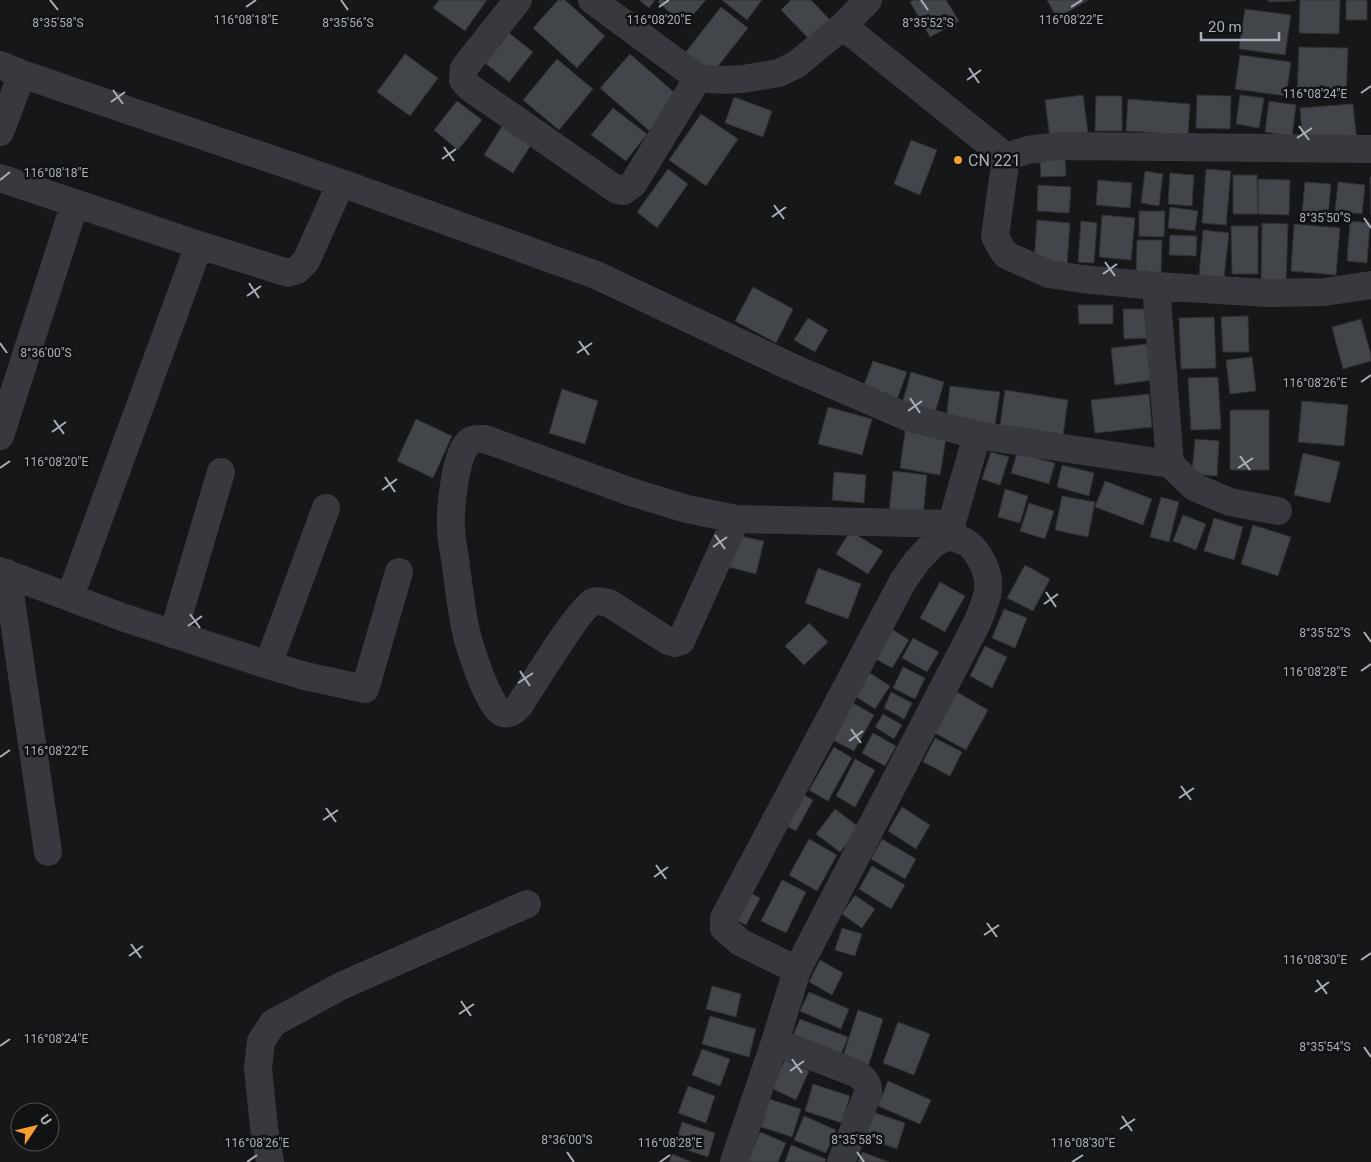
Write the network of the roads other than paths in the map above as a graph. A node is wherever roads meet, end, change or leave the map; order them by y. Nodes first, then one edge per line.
1 (518, 0) edge
2 (592, 0) edge
3 (868, 0) edge
4 (843, 26) junction
5 (11, 70) edge
6 (698, 78) junction
7 (0, 132) edge
8 (1371, 149) edge
9 (1006, 157) junction
10 (0, 178) edge
11 (342, 183) junction
12 (75, 203) junction
13 (198, 245) junction
14 (1371, 285) edge
15 (1156, 286) junction
16 (977, 435) junction
17 (0, 436) edge
18 (1170, 464) junction
19 (221, 472) dead end
20 (326, 508) dead end
21 (1278, 510) dead end
22 (736, 519) junction
23 (950, 530) junction
24 (4, 572) edge
25 (399, 572) dead end
26 (70, 598) junction
27 (173, 634) junction
28 (268, 665) junction
29 (48, 852) dead end
30 (527, 904) dead end
31 (797, 970) junction
32 (775, 1042) junction
33 (270, 1162) edge
34 (734, 1162) edge
35 (841, 1162) edge

1 - 6 street
2 - 6 street
3 - 4 street
4 - 6 street
4 - 9 street
5 - 7 street
5 - 11 street
8 - 9 street
9 - 15 street
10 - 12 street
11 - 13 street
11 - 16 street
12 - 13 street
12 - 17 street
13 - 26 street
14 - 15 street
15 - 18 street
16 - 18 street
16 - 23 street
18 - 21 street
19 - 27 street
20 - 28 street
22 - 22 street
22 - 23 street
23 - 31 street
23 - 31 street
24 - 26 street
24 - 29 street
25 - 28 street
26 - 27 street
27 - 28 street
30 - 33 street
31 - 32 street
32 - 34 street
32 - 35 street

